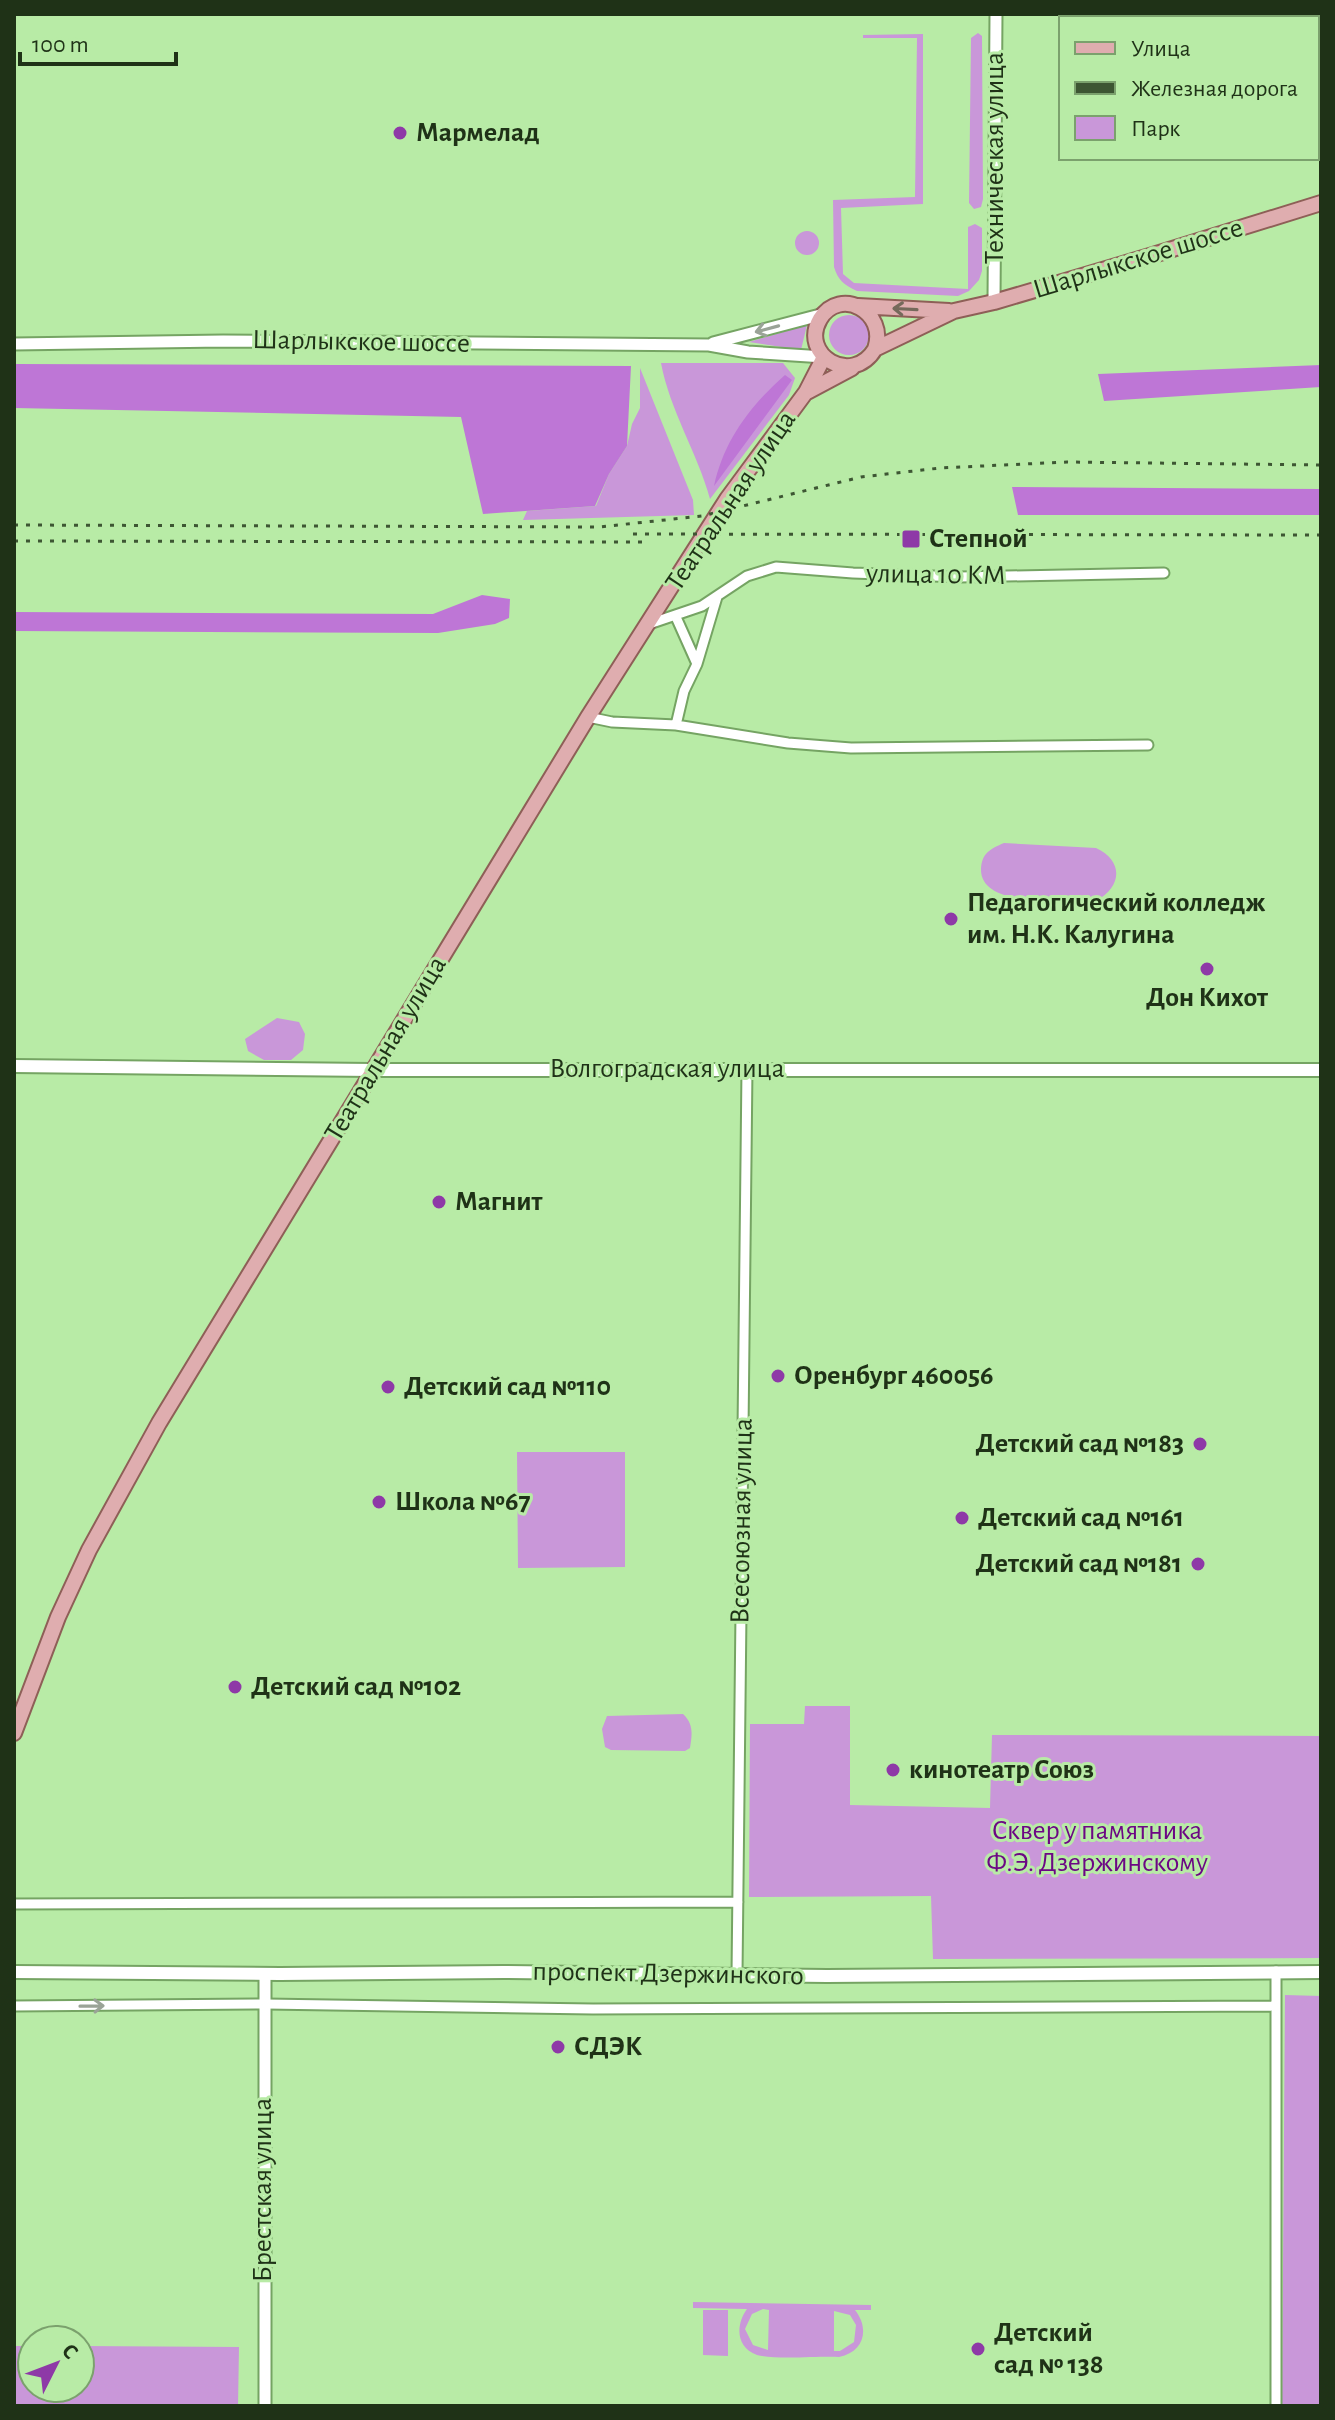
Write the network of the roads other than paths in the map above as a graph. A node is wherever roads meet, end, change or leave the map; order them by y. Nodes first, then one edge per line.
1 (996, 14) edge
2 (1321, 203) edge
3 (994, 302) junction
4 (857, 306) junction
5 (954, 311) junction
6 (824, 314) junction
7 (14, 344) edge
8 (709, 345) junction
9 (875, 349) junction
10 (824, 357) junction
11 (855, 366) junction
12 (806, 392) junction
13 (1164, 573) dead end
14 (717, 597) junction
15 (676, 617) junction
16 (649, 624) junction
17 (697, 664) junction
18 (588, 717) junction
19 (676, 725) junction
20 (1148, 745) dead end
21 (14, 1066) edge
22 (747, 1068) junction
23 (372, 1070) junction
24 (1321, 1070) edge
25 (14, 1733) edge
26 (738, 1902) junction
27 (14, 1904) edge
28 (1276, 1971) junction
29 (14, 1972) edge
30 (1321, 1972) edge
31 (265, 1974) junction
32 (737, 1975) junction
33 (266, 2004) junction
34 (14, 2006) edge
35 (1276, 2006) junction
36 (265, 2406) edge
37 (1276, 2406) edge

1 - 3 street, Техническая улица
2 - 3 main road, Шарлыкское шоссе
3 - 5 main road, Шарлыкское шоссе
5 -> 4 main road, Шарлыкское шоссе
4 - 6 main road
4 - 9 main road
5 - 9 main road, Шарлыкское шоссе
6 -> 8 street, Шарлыкское шоссе
6 - 10 main road
7 - 8 street, Шарлыкское шоссе
8 - 10 street, Шарлыкское шоссе
9 - 11 main road
10 - 11 main road
10 - 12 main road, Театральная улица
11 - 12 main road, Театральная улица
12 - 16 main road, Театральная улица
13 - 14 street, улица 10 КМ
14 - 15 street, улица 10 КМ
14 - 17 street
15 - 16 street, улица 10 КМ
15 - 17 street
16 - 18 main road, Театральная улица
17 - 19 street
18 - 19 street
18 - 23 main road, Театральная улица
19 - 20 street
21 - 23 main road, Волгоградская улица
22 - 23 main road, Волгоградская улица
22 - 24 main road, Волгоградская улица
22 - 26 street, Всесоюзная улица
23 - 25 main road, Театральная улица
26 - 27 street
26 - 32 street, Всесоюзная улица
28 - 30 main road, проспект Дзержинского
28 - 32 main road, проспект Дзержинского
28 - 35 street
29 - 31 main road, проспект Дзержинского
31 - 32 main road, проспект Дзержинского
31 - 33 street, Брестская улица
34 -> 33 street
33 - 35 street
33 - 36 street, Брестская улица
35 - 37 street

